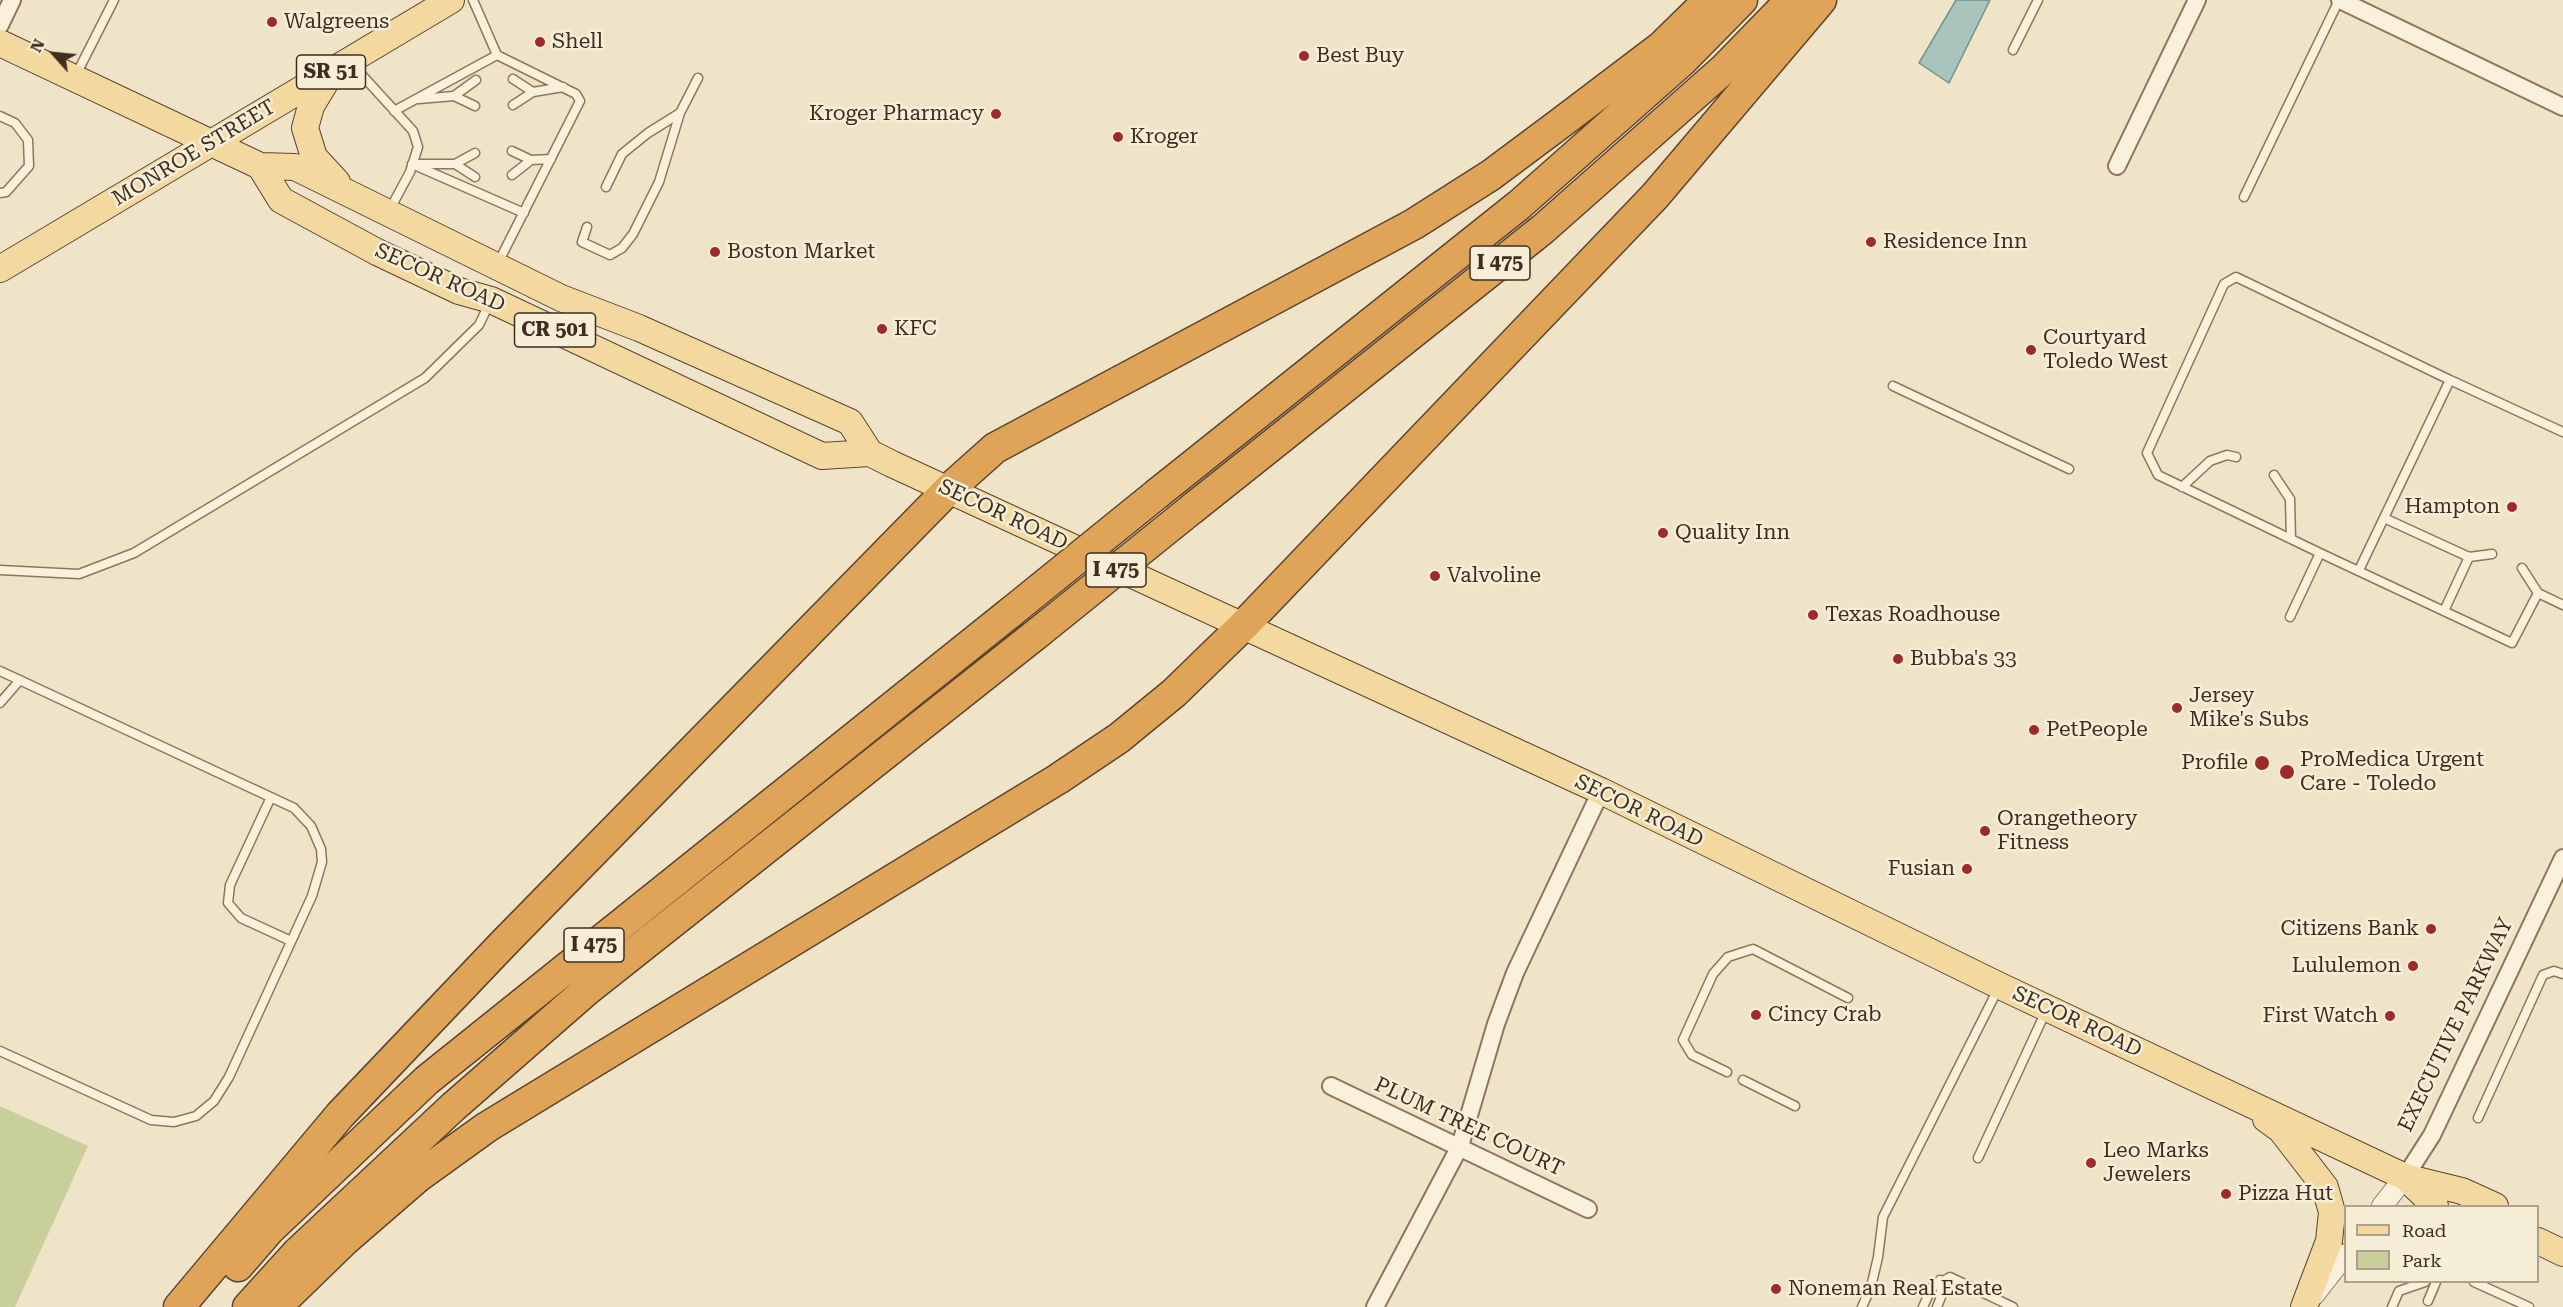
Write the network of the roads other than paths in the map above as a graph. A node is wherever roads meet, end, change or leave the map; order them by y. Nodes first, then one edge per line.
1 (12, 0) edge
2 (114, 0) edge
3 (451, 0) edge
4 (473, 0) edge
5 (1709, 0) edge
6 (1742, 0) edge
7 (1791, 0) edge
8 (1821, 0) edge
9 (2038, 0) edge
10 (2197, 0) edge
11 (2340, 0) edge
12 (0, 25) edge
13 (0, 43) edge
14 (2013, 50) dead end
15 (497, 55) junction
16 (340, 66) junction
17 (75, 78) junction
18 (698, 78) dead end
19 (513, 79) dead end
20 (476, 80) dead end
21 (563, 87) junction
22 (533, 92) junction
23 (454, 96) junction
24 (415, 100) junction
25 (513, 105) dead end
26 (475, 106) dead end
27 (2563, 107) edge
28 (394, 111) junction
29 (680, 113) junction
30 (0, 116) edge
31 (211, 143) junction
32 (512, 151) dead end
33 (475, 153) dead end
34 (551, 159) junction
35 (531, 160) junction
36 (412, 164) junction
37 (455, 164) junction
38 (260, 166) junction
39 (2117, 166) dead end
40 (512, 175) dead end
41 (475, 177) dead end
42 (606, 187) dead end
43 (0, 193) edge
44 (347, 194) junction
45 (2244, 197) dead end
46 (524, 213) junction
47 (388, 214) junction
48 (587, 227) dead end
49 (496, 267) junction
50 (0, 269) edge
51 (491, 300) junction
52 (2450, 380) junction
53 (1893, 386) dead end
54 (2563, 432) edge
55 (870, 453) junction
56 (2236, 457) dead end
57 (2068, 469) dead end
58 (2274, 475) dead end
59 (2182, 487) junction
60 (948, 490) junction
61 (2384, 518) junction
62 (2291, 539) junction
63 (2320, 553) junction
64 (2492, 554) dead end
65 (2469, 557) junction
66 (2523, 568) dead end
67 (0, 570) edge
68 (2359, 570) junction
69 (2538, 593) junction
70 (2563, 605) edge
71 (2444, 611) junction
72 (2290, 616) dead end
73 (1244, 625) junction
74 (0, 671) edge
75 (20, 680) junction
76 (0, 703) edge
77 (1601, 791) junction
78 (271, 797) junction
79 (2563, 858) edge
80 (291, 942) junction
81 (2563, 974) edge
82 (2000, 986) junction
83 (1848, 998) dead end
84 (2047, 1008) junction
85 (0, 1051) edge
86 (1727, 1072) dead end
87 (1743, 1080) dead end
88 (1331, 1086) dead end
89 (2245, 1102) junction
90 (1796, 1107) dead end
91 (2478, 1118) dead end
92 (1460, 1146) junction
93 (1978, 1158) dead end
94 (2404, 1177) junction
95 (2383, 1205) edge
96 (2433, 1205) edge
97 (2493, 1205) edge
98 (1587, 1209) dead end
99 (2539, 1241) edge
100 (2563, 1253) edge
101 (2344, 1257) edge
102 (1940, 1280) junction
103 (2420, 1283) edge
104 (2435, 1283) edge
105 (2478, 1283) edge
106 (2428, 1301) dead end
107 (178, 1307) edge
108 (201, 1307) edge
109 (248, 1307) edge
110 (276, 1307) edge
111 (1376, 1307) edge
112 (1862, 1307) edge
113 (1923, 1307) edge
114 (1936, 1307) edge
115 (2013, 1307) edge
116 (2305, 1307) edge
117 (2392, 1307) edge
118 (2529, 1307) edge

1 - 12 street
2 - 17 lane
3 - 16 main road, MONROE STREET / SR 51
4 - 15 lane
5 - 60 highway
6 - 108 highway, I 475, bridge
7 - 109 highway, I 475, bridge
8 - 73 highway
9 - 14 lane
10 - 39 street
11 - 27 street
11 - 45 lane
13 - 17 main road, SECOR ROAD
15 - 21 lane
15 - 24 lane
16 - 28 lane
16 - 31 main road, MONROE STREET / SR 51
16 - 44 main road
17 - 31 main road, SECOR ROAD
18 - 29 lane
19 - 22 lane
20 - 23 lane
21 - 22 lane
21 - 34 lane
22 - 25 lane
23 - 24 lane
23 - 26 lane
24 - 28 lane
28 - 36 lane
29 - 42 lane
29 - 48 lane
30 - 43 lane
31 - 38 main road, SECOR ROAD
31 - 50 main road, MONROE STREET / SR 51
32 - 35 lane
33 - 37 lane
34 - 35 lane
34 - 46 lane
35 - 40 lane
36 - 37 lane
36 - 46 lane
36 - 47 lane
37 - 41 lane
38 - 44 main road, SECOR ROAD
38 - 51 main road, SECOR ROAD / CR 501
44 - 47 main road, SECOR ROAD
46 - 49 lane
47 - 49 main road, SECOR ROAD
49 - 55 main road, SECOR ROAD
51 - 55 main road, SECOR ROAD / CR 501
51 - 67 lane
52 - 54 lane
52 - 59 lane
52 - 61 lane
53 - 57 lane
55 - 60 main road, SECOR ROAD
56 - 59 lane
58 - 62 lane
59 - 62 lane
60 - 73 main road, SECOR ROAD
60 - 107 highway
61 - 65 lane
61 - 68 lane
62 - 63 lane
63 - 68 lane
63 - 72 lane
64 - 65 lane
65 - 71 lane
66 - 69 lane
68 - 71 lane
69 - 70 lane
69 - 71 lane
73 - 77 main road, SECOR ROAD
73 - 110 highway
74 - 75 lane
75 - 76 lane
75 - 78 lane
77 - 82 main road, SECOR ROAD
77 - 92 street
78 - 80 lane
78 - 80 lane
79 - 94 street, EXECUTIVE PARKWAY
80 - 85 lane
81 - 91 lane
82 - 84 main road, SECOR ROAD
82 - 112 lane
83 - 86 lane
84 - 89 main road, SECOR ROAD
84 - 93 lane
87 - 90 lane
88 - 92 street, PLUM TREE COURT
89 - 94 main road, SECOR ROAD
89 - 116 main road
92 - 98 street, PLUM TREE COURT
92 - 111 street
94 - 95 street, EXECUTIVE PARKWAY
94 - 96 main road, SECOR ROAD
94 - 97 main road, SECOR ROAD
99 - 100 main road
101 - 116 street
102 - 113 lane
102 - 114 lane
102 - 115 lane
103 - 117 lane
104 - 106 lane
105 - 118 lane

